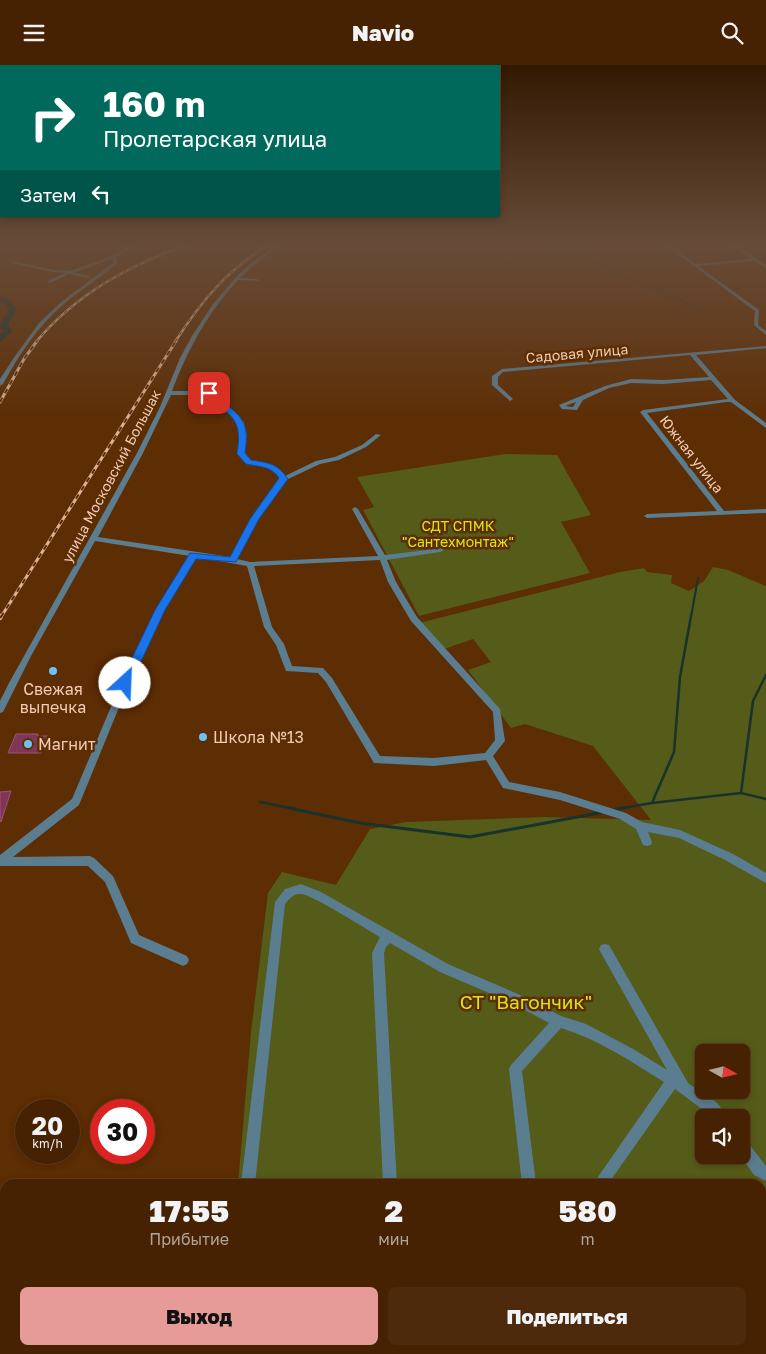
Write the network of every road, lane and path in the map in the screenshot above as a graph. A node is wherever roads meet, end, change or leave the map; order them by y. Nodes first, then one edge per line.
1 (62, 304) edge
2 (217, 304) edge
3 (747, 304) edge
4 (766, 334) edge
5 (766, 347) edge
6 (692, 354) junction
7 (712, 378) junction
8 (0, 384) edge
9 (169, 393) junction
10 (510, 399) dead end
11 (581, 399) dead end
12 (729, 399) junction
13 (766, 417) edge
14 (757, 418) junction
15 (766, 426) edge
16 (378, 435) dead end
17 (284, 479) junction
18 (355, 509) dead end
19 (766, 511) edge
20 (721, 512) junction
21 (647, 516) dead end
22 (94, 539) junction
23 (440, 550) dead end
24 (193, 555) junction
25 (383, 558) junction
26 (233, 560) junction
27 (250, 564) junction
28 (0, 710) edge
29 (488, 755) junction
30 (640, 826) junction
31 (647, 842) dead end
32 (1, 862) edge
33 (766, 878) edge
34 (388, 937) junction
35 (605, 949) dead end
36 (183, 960) dead end
37 (559, 1021) junction
38 (678, 1084) junction
39 (713, 1109) edge
40 (750, 1158) edge
41 (766, 1174) edge
42 (249, 1179) edge
43 (390, 1179) edge
44 (528, 1179) edge
45 (604, 1179) edge

1 - 8 street
2 - 9 street, улица Московский Большак
3 - 4 street
5 - 6 street, Садовая улица
6 - 7 street
6 - 10 street, Садовая улица
7 - 11 street, Садовая улица
7 - 12 street
9 - 17 street
9 - 22 street, улица Московский Большак
12 - 14 street
12 - 20 street, Южная улица
13 - 14 street
14 - 15 street
16 - 17 street
17 - 26 street
18 - 25 street
19 - 20 street
20 - 21 street
22 - 24 street
22 - 28 street, улица Московский Большак
23 - 25 street
24 - 26 street
24 - 32 street
25 - 27 street
25 - 29 street
26 - 27 street
27 - 29 street
29 - 30 street
30 - 31 street
30 - 33 street
32 - 36 street
34 - 37 street
34 - 42 street
34 - 43 street
35 - 38 street
37 - 38 street
37 - 44 street
38 - 39 street
38 - 45 street
40 - 41 street

